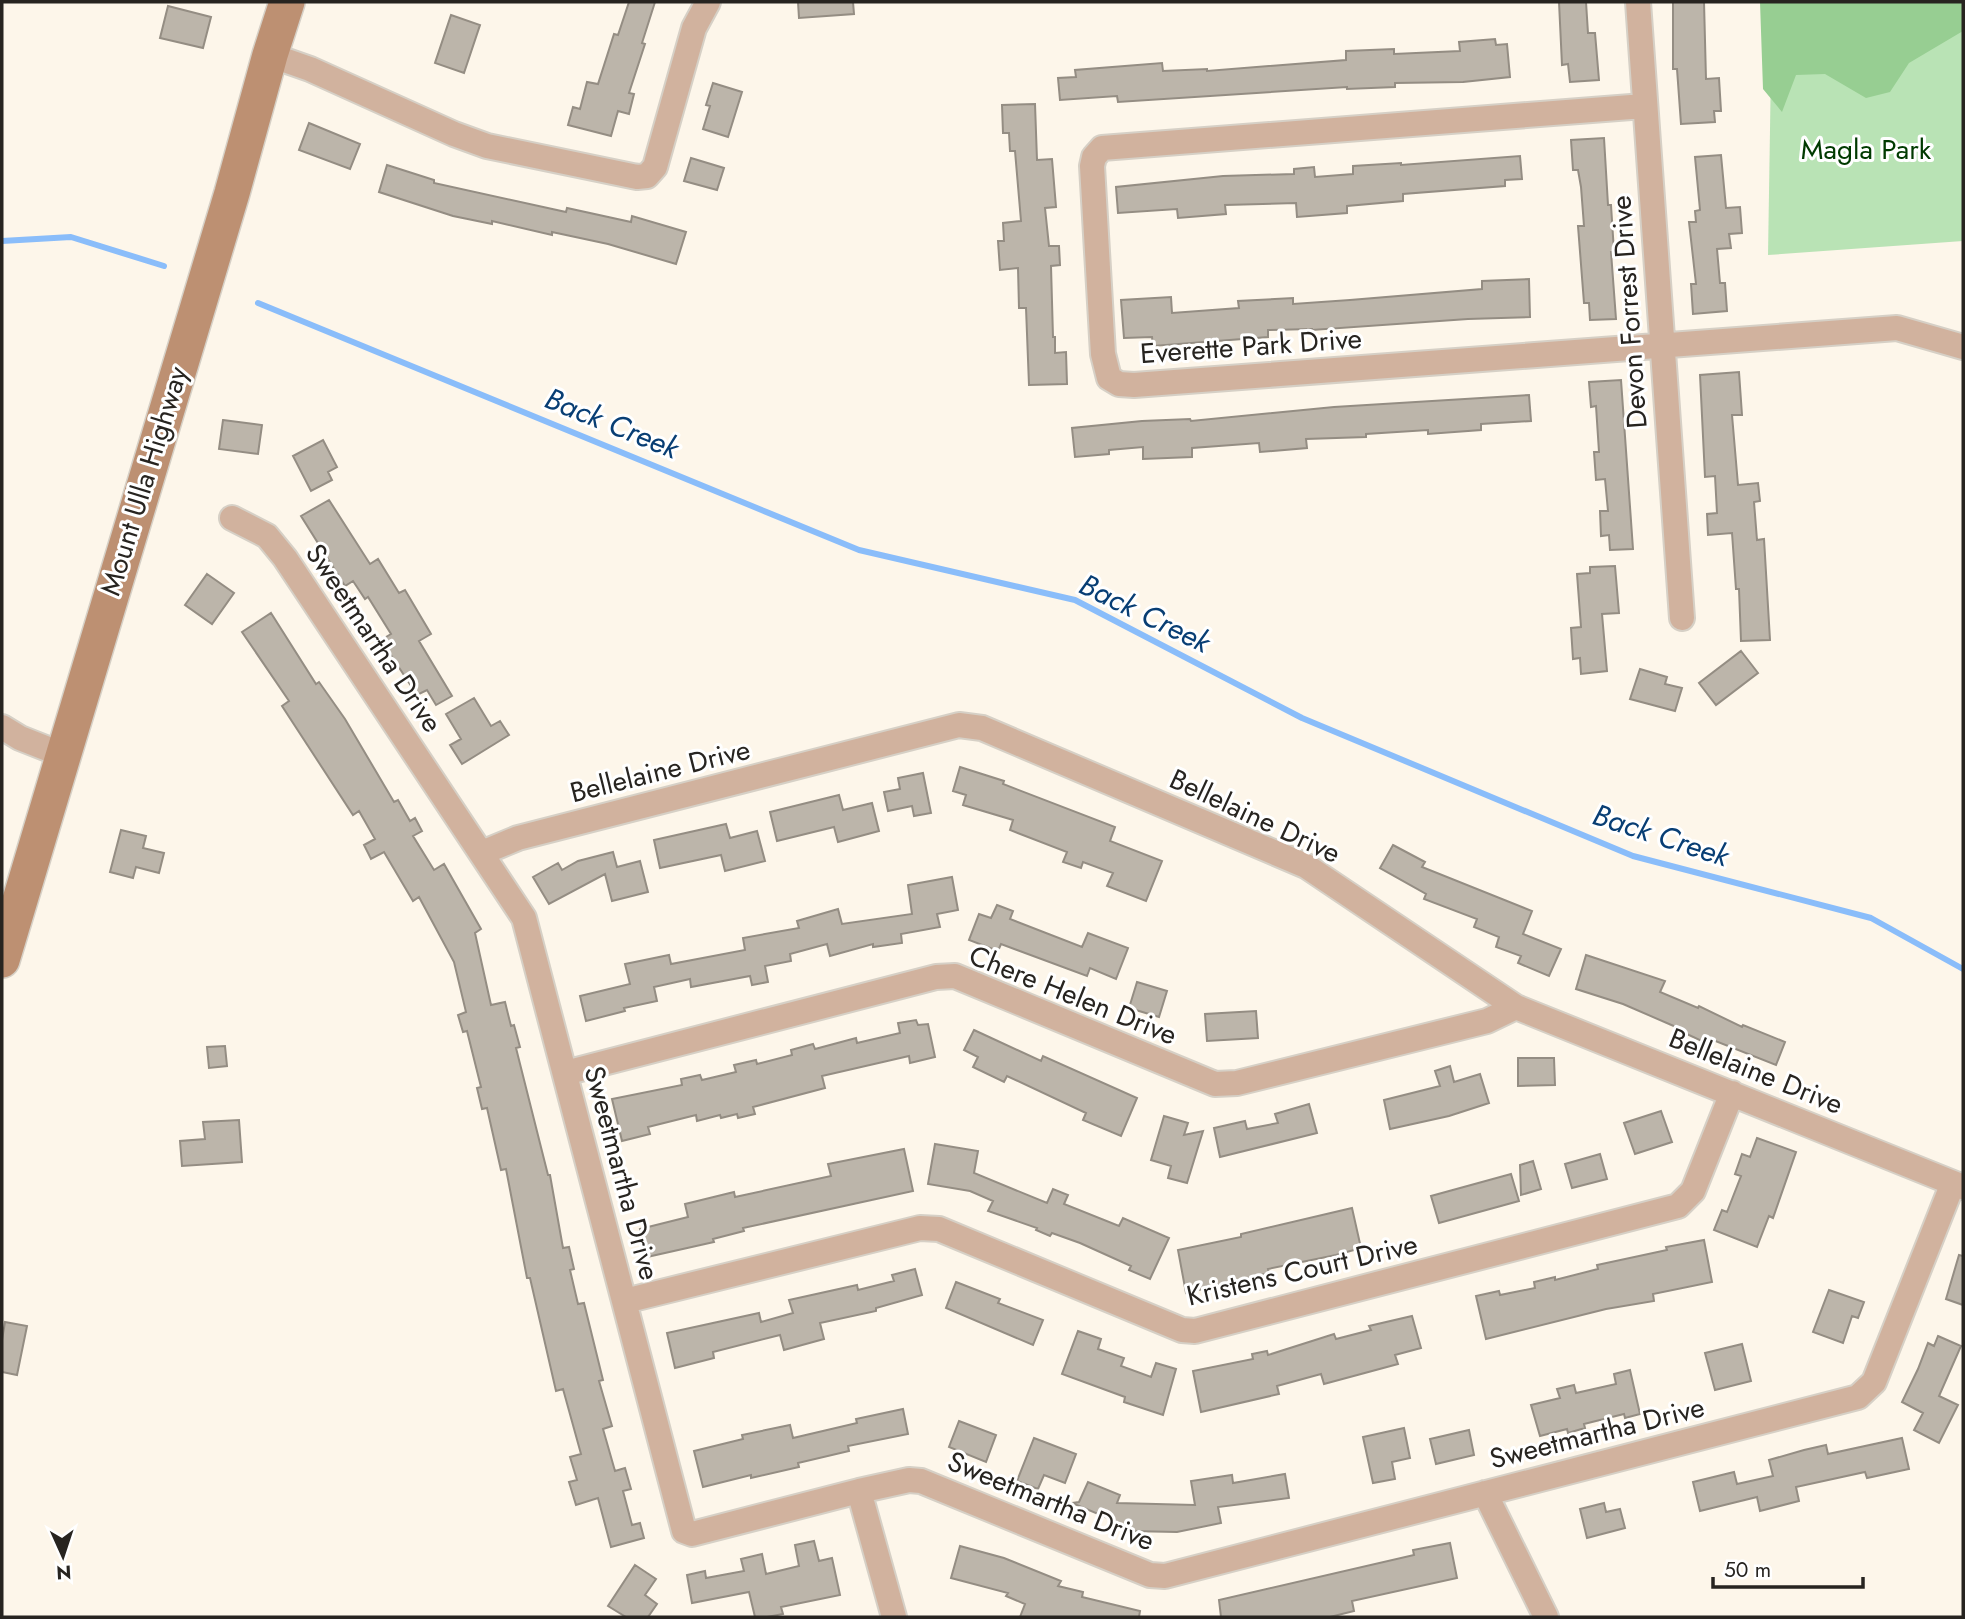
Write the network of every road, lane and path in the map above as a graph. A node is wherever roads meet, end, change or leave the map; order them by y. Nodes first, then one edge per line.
1 (287, 2) edge
2 (708, 2) edge
3 (1638, 2) edge
4 (270, 55) junction
5 (1644, 106) junction
6 (1661, 347) junction
7 (1963, 347) edge
8 (232, 518) dead end
9 (1682, 618) dead end
10 (2, 727) edge
11 (63, 755) junction
12 (482, 853) junction
13 (2, 960) edge
14 (1516, 1007) junction
15 (565, 1073) junction
16 (1732, 1093) junction
17 (1958, 1185) edge
18 (625, 1301) junction
19 (859, 1491) junction
20 (1485, 1493) junction
21 (894, 1617) edge
22 (1546, 1617) edge

1 - 4 main road, Mount Ulla Highway
2 - 4 street
3 - 5 street, Devon Forrest Drive
4 - 11 main road, Mount Ulla Highway
5 - 6 street, Devon Forrest Drive
5 - 6 street, Everette Park Drive
6 - 7 street, Everette Park Drive
6 - 9 street, Devon Forrest Drive
8 - 12 street, Sweetmartha Drive
10 - 11 street
11 - 13 main road, Mount Ulla Highway
12 - 14 street, Bellelaine Drive
12 - 15 street, Sweetmartha Drive
14 - 15 street, Chere Helen Drive
14 - 16 street, Bellelaine Drive
15 - 18 street, Sweetmartha Drive
16 - 17 street, Bellelaine Drive
16 - 18 street, Kristens Court Drive
17 - 20 street, Sweetmartha Drive
18 - 19 street, Sweetmartha Drive
19 - 20 street, Sweetmartha Drive
19 - 21 street
20 - 22 street

